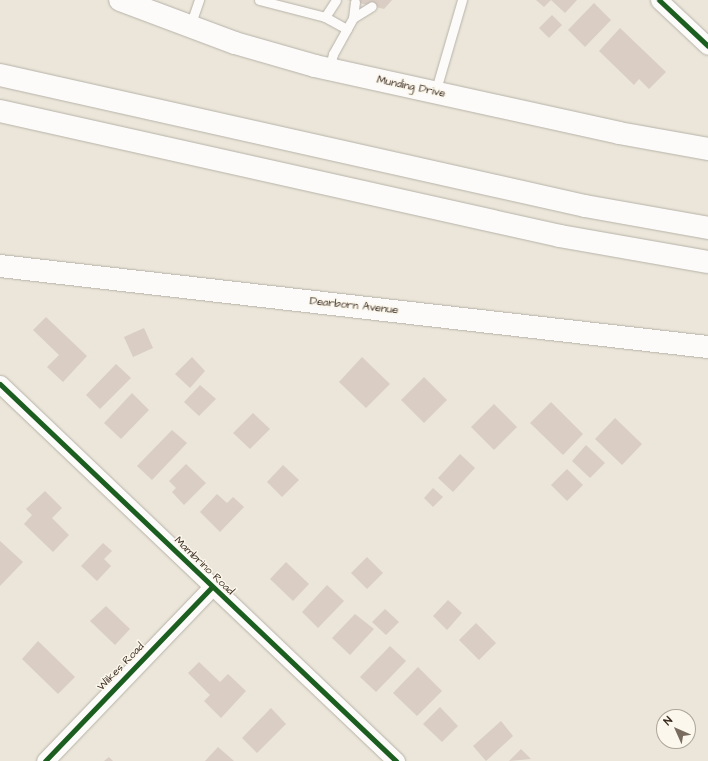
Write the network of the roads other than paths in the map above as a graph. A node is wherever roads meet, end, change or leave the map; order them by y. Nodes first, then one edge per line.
1 (120, 0) edge
2 (199, 0) edge
3 (260, 0) edge
4 (336, 0) edge
5 (462, 0) edge
6 (659, 0) edge
7 (355, 2) dead end
8 (372, 6) dead end
9 (325, 17) junction
10 (353, 18) junction
11 (190, 26) junction
12 (347, 29) junction
13 (708, 46) edge
14 (329, 69) junction
15 (0, 75) edge
16 (435, 92) junction
17 (0, 111) edge
18 (708, 149) edge
19 (708, 228) edge
20 (708, 262) edge
21 (0, 266) edge
22 (708, 347) edge
23 (0, 384) edge
24 (212, 587) junction
25 (45, 761) edge
26 (396, 761) edge

1 - 11 main road, Munding Drive
2 - 11 lane
3 - 9 lane
4 - 9 lane
5 - 16 lane
6 - 13 street
7 - 10 lane
8 - 10 lane
9 - 12 lane
10 - 12 lane
11 - 14 main road, Munding Drive
12 - 14 lane
14 - 16 main road, Munding Drive
15 - 19 main road
16 - 18 main road, Munding Drive
17 - 20 main road
21 - 22 main road, Dearborn Avenue
23 - 24 street, Mambrino Road
24 - 25 street, Wilkes Road
24 - 26 street, Mambrino Road

